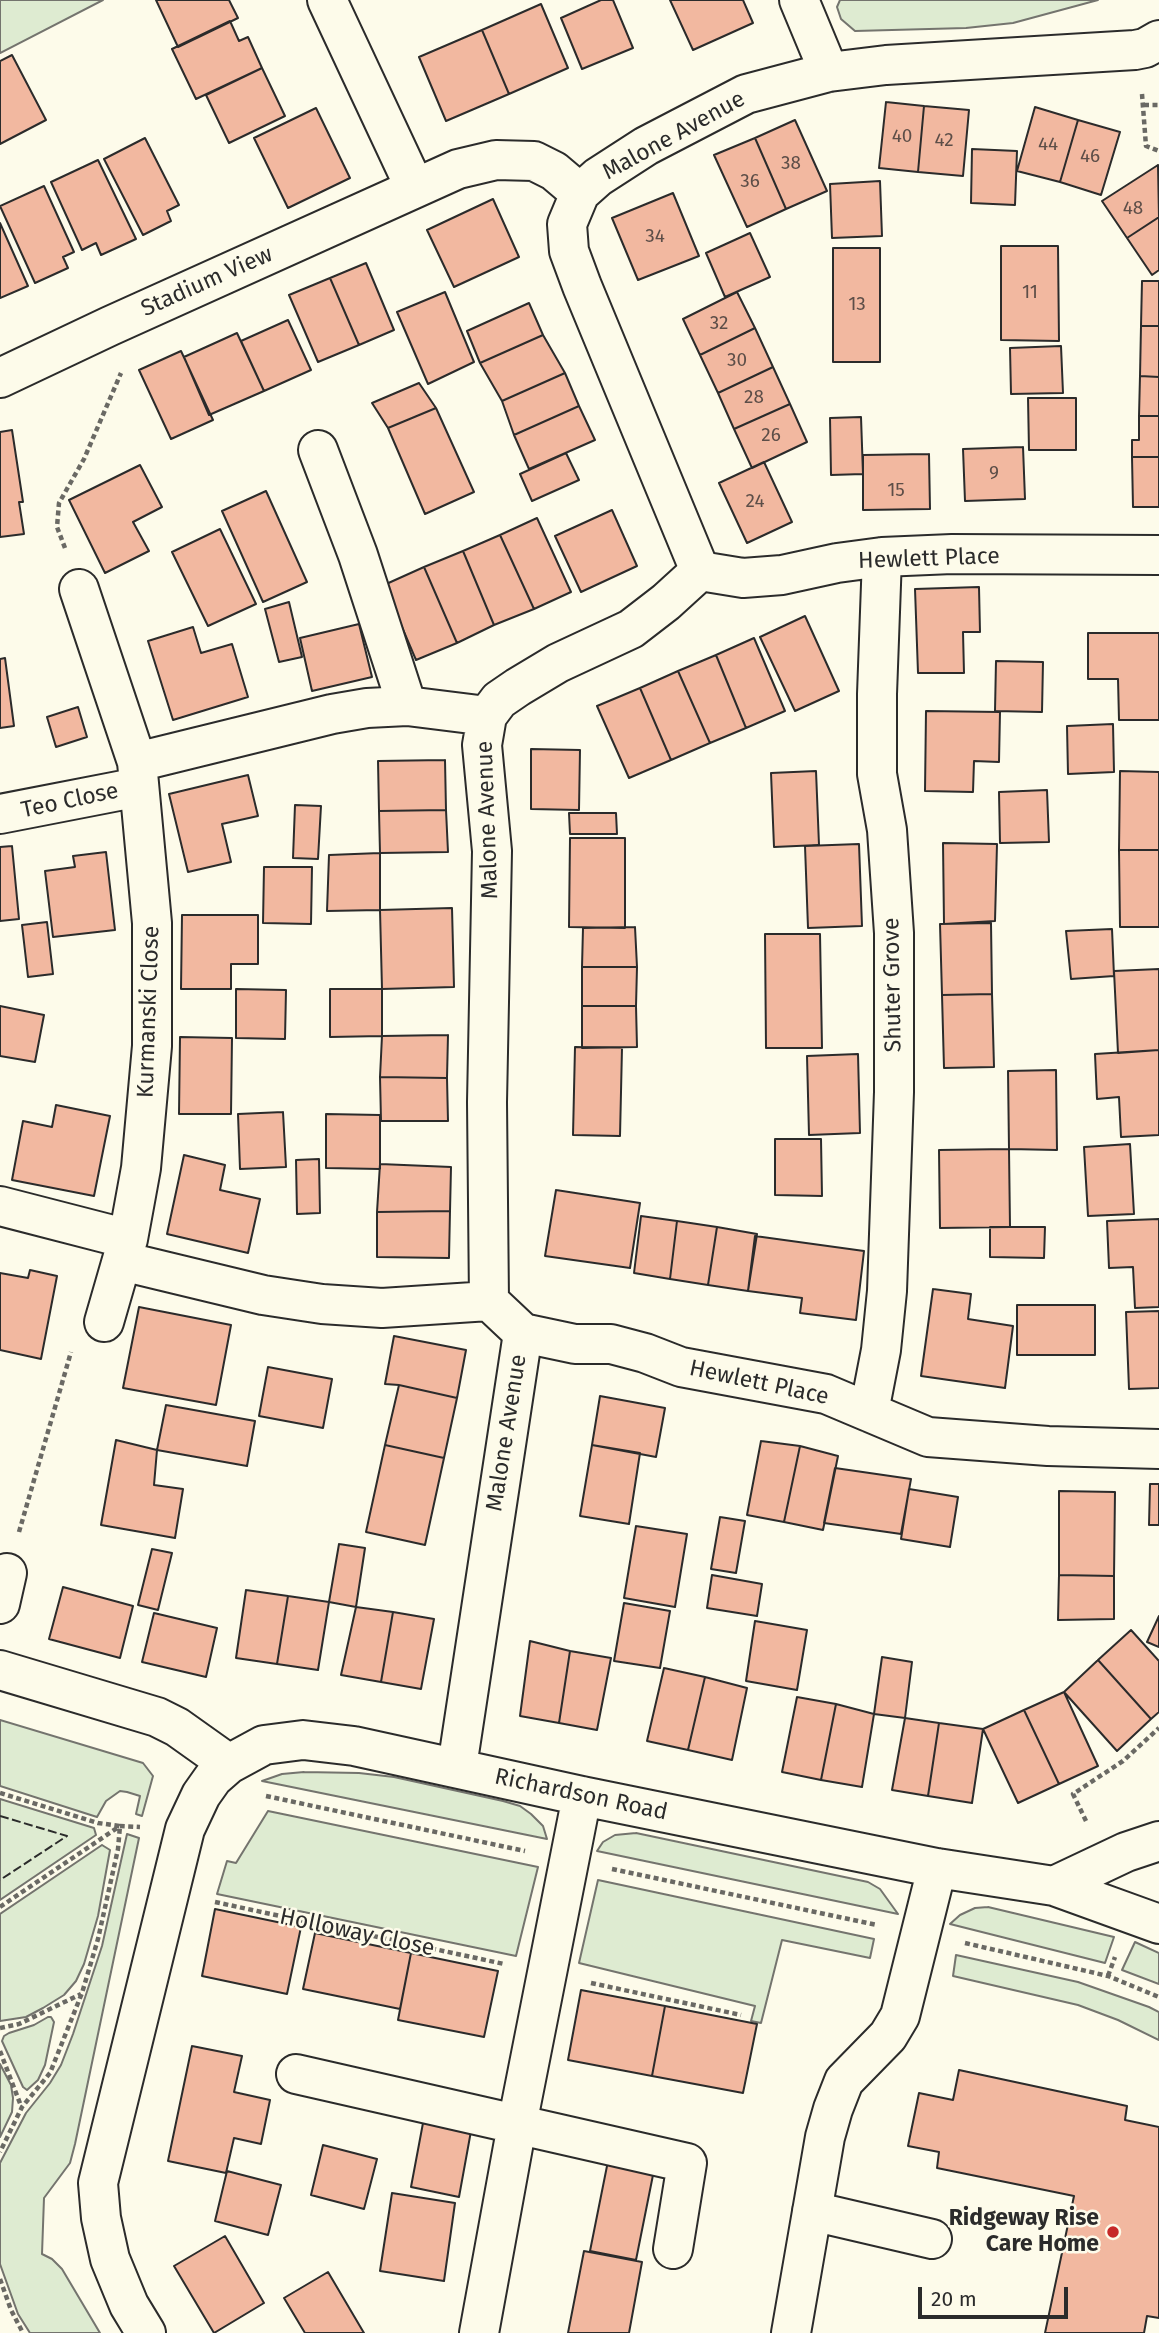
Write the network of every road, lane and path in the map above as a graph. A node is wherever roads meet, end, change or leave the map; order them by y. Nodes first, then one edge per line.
1 (327, 0) edge
2 (799, 0) edge
3 (1149, 48) edge
4 (829, 72) junction
5 (1144, 104) junction
6 (1159, 105) edge
7 (1159, 151) edge
8 (415, 188) junction
9 (580, 193) junction
10 (140, 312) junction
11 (0, 378) edge
12 (318, 450) dead end
13 (1159, 555) edge
14 (882, 557) junction
15 (700, 571) junction
16 (79, 589) joint
17 (407, 706) junction
18 (487, 716) junction
19 (138, 775) junction
20 (0, 814) edge
21 (0, 1206) edge
22 (125, 1250) junction
23 (488, 1301) junction
24 (104, 1322) joint
25 (523, 1334) junction
26 (869, 1412) junction
27 (1159, 1449) edge
28 (4, 1589) edge
29 (0, 1670) edge
30 (229, 1764) junction
31 (457, 1767) junction
32 (0, 1793) edge
33 (262, 1795) dead end
34 (582, 1796) junction
35 (120, 1826) junction
36 (185, 1829) junction
37 (1159, 1841) edge
38 (569, 1860) junction
39 (937, 1868) junction
40 (1054, 1886) junction
41 (168, 1892) junction
42 (0, 1907) edge
43 (1159, 1924) edge
44 (921, 1934) junction
45 (547, 1973) junction
46 (82, 1993) junction
47 (1159, 1997) edge
48 (741, 2015) dead end
49 (0, 2028) edge
50 (0, 2051) edge
51 (296, 2074) dead end
52 (22, 2107) junction
53 (517, 2125) junction
54 (0, 2152) edge
55 (812, 2211) junction
56 (932, 2239) dead end
57 (673, 2249) dead end
58 (0, 2279) edge
59 (23, 2333) edge
60 (146, 2333) edge
61 (479, 2333) edge
62 (791, 2333) edge

1 - 8 street
2 - 4 street
3 - 4 street, Malone Avenue
3 - 5 path
4 - 9 street, Malone Avenue
5 - 6 path
5 - 7 path
8 - 9 street, Stadium View
8 - 10 street, Stadium View
9 - 15 street, Malone Avenue
10 - 11 street, Stadium View
10 - 16 path
12 - 17 street
13 - 14 street, Hewlett Place
14 - 15 street, Hewlett Place
14 - 26 street, Shuter Grove
15 - 18 street, Malone Avenue
16 - 19 street, Kurmanski Close
17 - 18 street
17 - 19 street
18 - 23 street, Malone Avenue
19 - 20 street, Teo Close
19 - 22 street, Kurmanski Close
21 - 22 street
22 - 23 street
22 - 24 street, Kurmanski Close
23 - 25 street, Malone Avenue
24 - 28 path
25 - 26 street, Hewlett Place
25 - 31 street, Malone Avenue
26 - 27 street, Hewlett Place
29 - 30 street
30 - 31 street, Richardson Road
30 - 36 street, Richardson Road
31 - 34 street, Richardson Road
32 - 35 path
33 - 38 path
34 - 38 street
34 - 39 street, Richardson Road
35 - 36 path
35 - 42 path
35 - 46 path
36 - 41 street, Richardson Road
37 - 40 street
38 - 44 path
38 - 45 street
39 - 40 street, Richardson Road
39 - 44 street
40 - 43 street, Richardson Road
41 - 45 path, Holloway Close
41 - 60 street, Richardson Road
44 - 47 path
44 - 55 street
45 - 48 path, Holloway Close
45 - 53 street
46 - 49 path
46 - 52 path
50 - 52 path
51 - 53 street
52 - 54 path
53 - 57 street
53 - 61 street
55 - 56 street
55 - 62 street
58 - 59 path

